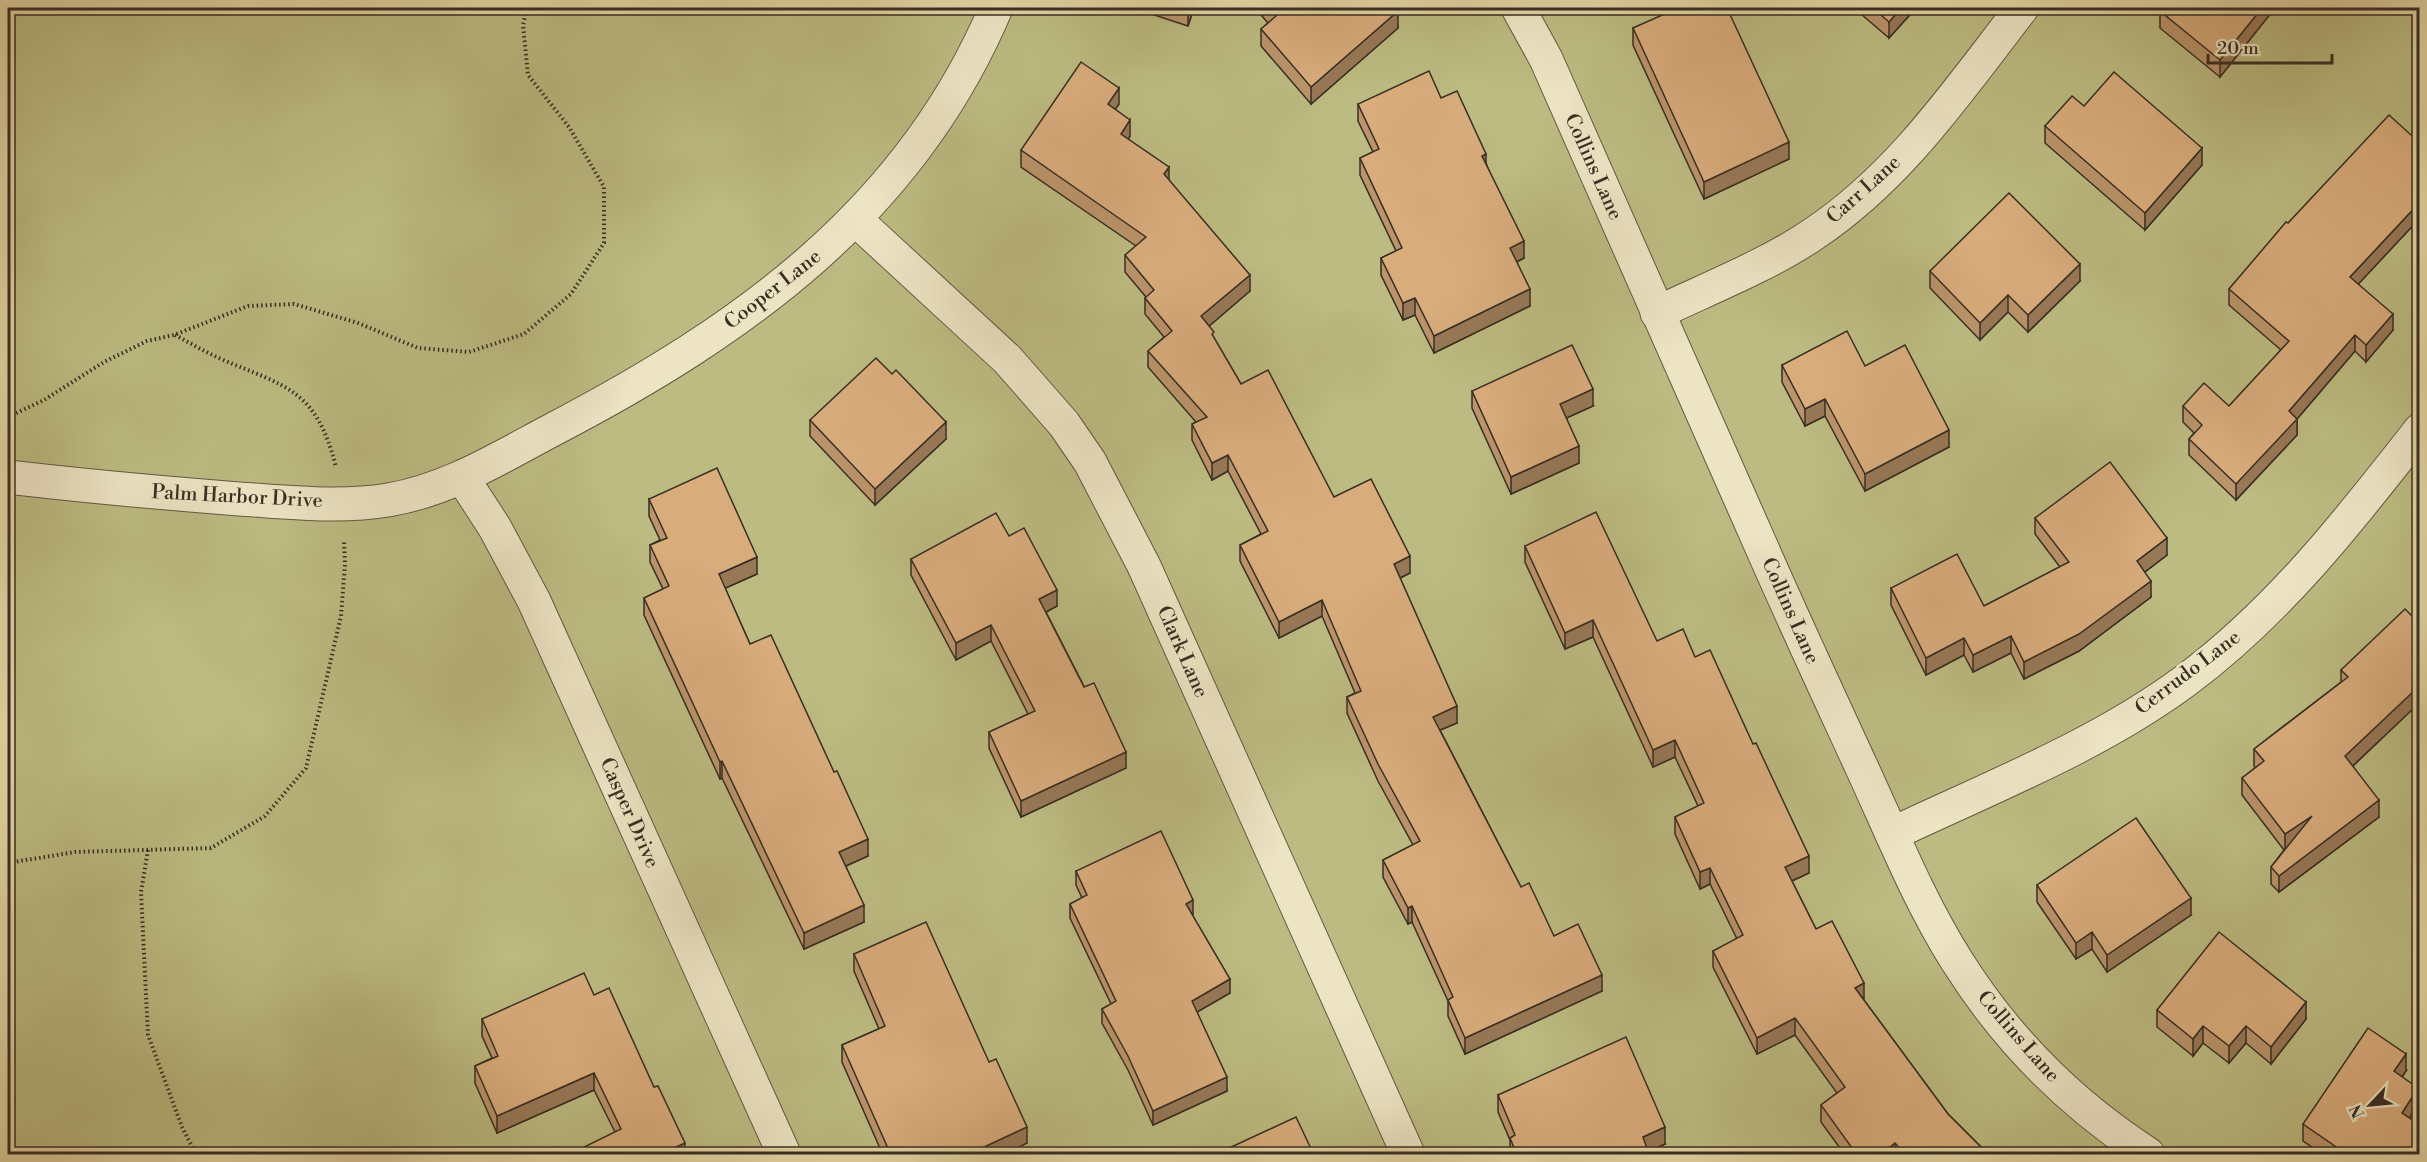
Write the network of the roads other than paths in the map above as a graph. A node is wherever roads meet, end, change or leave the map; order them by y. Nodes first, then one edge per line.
1 (996, 8) edge
2 (1518, 8) edge
3 (2022, 8) edge
4 (855, 219) junction
5 (1658, 313) junction
6 (2420, 430) edge
7 (8, 477) edge
8 (462, 477) junction
9 (1892, 834) junction
10 (784, 1155) edge
11 (1408, 1155) edge
12 (2148, 1155) edge

1 - 4 street, Cooper Lane
2 - 5 street, Collins Lane
3 - 5 street, Carr Lane
4 - 8 street, Cooper Lane
4 - 11 street, Clark Lane
5 - 9 street, Collins Lane
6 - 9 street, Cerrudo Lane
7 - 8 street, Palm Harbor Drive
8 - 10 street, Casper Drive
9 - 12 street, Collins Lane

